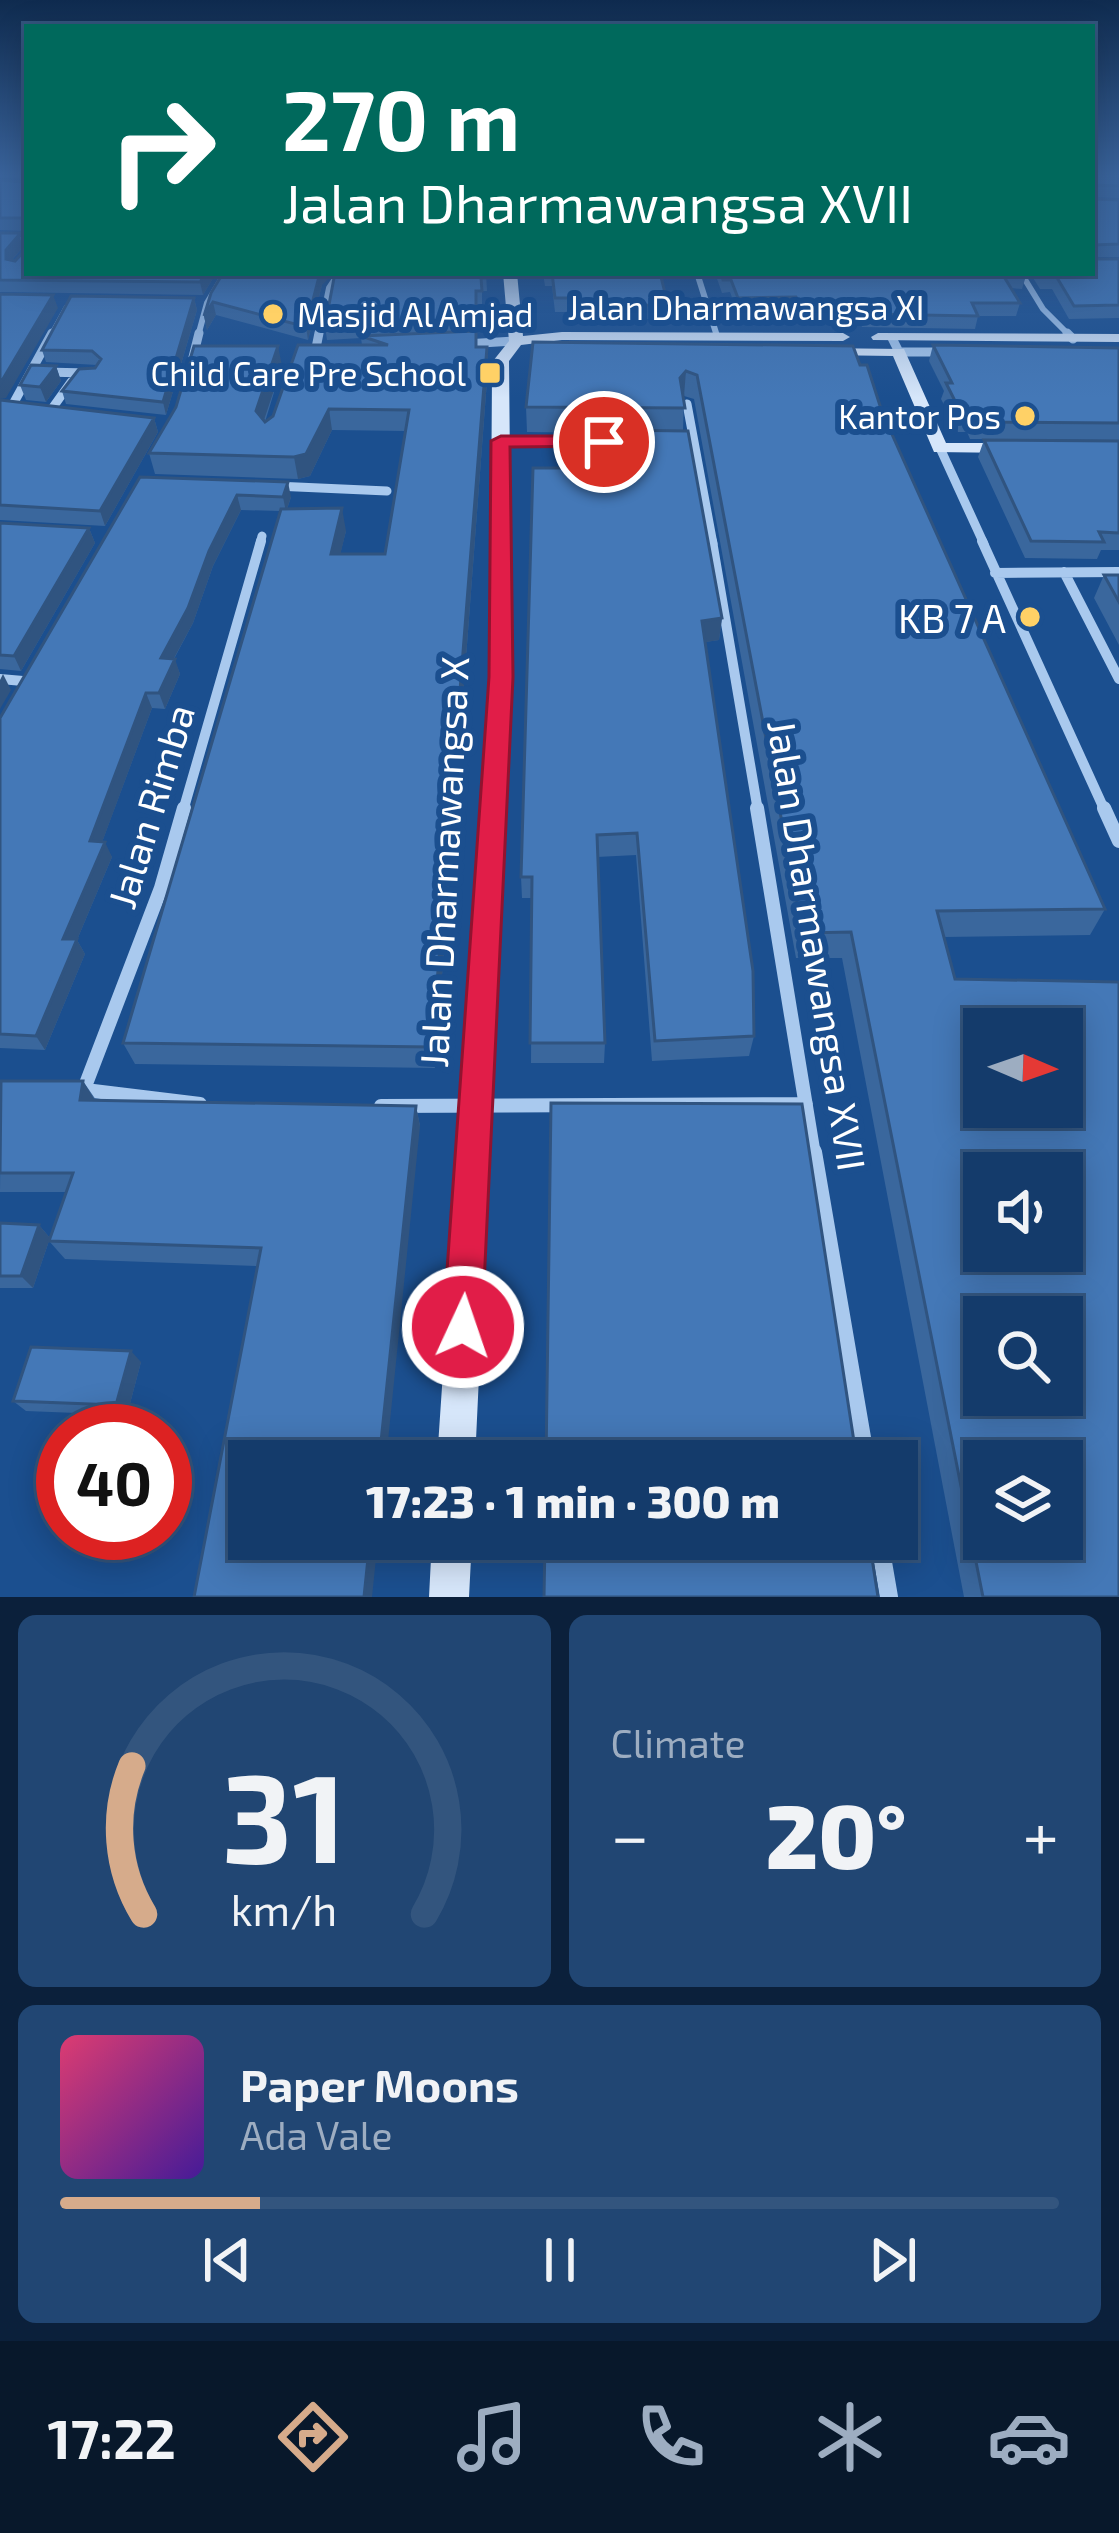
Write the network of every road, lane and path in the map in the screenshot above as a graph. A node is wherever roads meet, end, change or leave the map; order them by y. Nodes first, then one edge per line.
1 (223, 276) edge
2 (337, 276) edge
3 (510, 276) edge
4 (698, 276) edge
5 (1023, 276) edge
6 (51, 301) edge
7 (184, 302) edge
8 (207, 303) junction
9 (717, 336) junction
10 (1119, 338) edge
11 (1073, 339) junction
12 (516, 341) junction
13 (443, 345) edge
14 (896, 345) junction
15 (336, 351) edge
16 (965, 352) edge
17 (296, 353) edge
18 (314, 353) junction
19 (194, 354) junction
20 (214, 354) edge
21 (34, 371) junction
22 (189, 372) edge
23 (78, 373) junction
24 (96, 374) edge
25 (687, 404) edge
26 (6, 406) edge
27 (51, 410) junction
28 (74, 414) edge
29 (501, 441) junction
30 (639, 442) edge
31 (940, 448) junction
32 (1030, 448) edge
33 (258, 486) edge
34 (387, 491) dead end
35 (262, 536) dead end
36 (1064, 572) junction
37 (1119, 572) edge
38 (995, 573) junction
39 (34, 662) edge
40 (0, 679) edge
41 (1119, 679) edge
42 (23, 681) junction
43 (16, 696) edge
44 (1119, 841) edge
45 (63, 1088) edge
46 (84, 1089) junction
47 (473, 1102) junction
48 (806, 1104) junction
49 (211, 1105) edge
50 (363, 1106) edge
51 (457, 1440) edge
52 (862, 1440) edge
53 (451, 1560) edge
54 (883, 1560) edge
55 (449, 1597) edge
56 (889, 1597) edge

1 - 8 street
2 - 18 street
3 - 12 street, Jalan Dharmawangsa X
4 - 9 street
5 - 11 street
6 - 21 street
7 - 8 street
8 - 19 street
9 - 12 street, Jalan Dharmawangsa XI
9 - 14 street, Jalan Dharmawangsa XI
10 - 11 street, Jalan Dharmawangsa XI
11 - 14 street, Jalan Dharmawangsa XI
12 - 13 street
12 - 14 street
12 - 29 street, Jalan Dharmawangsa X
14 - 16 street
14 - 31 street
15 - 18 street
17 - 18 street
19 - 20 street
19 - 22 street
21 - 23 street
21 - 26 street
23 - 24 street
23 - 27 street
25 - 48 street, Jalan Dharmawangsa XVII
26 - 27 street
27 - 28 street
29 - 30 street
29 - 47 street, Jalan Dharmawangsa X
31 - 32 street
31 - 38 street
33 - 34 street
35 - 46 street, Jalan Rimba
36 - 37 street
36 - 38 street
36 - 41 street
38 - 44 street
39 - 42 street
40 - 42 street
42 - 43 street
45 - 46 street
46 - 49 street
47 - 48 street
47 - 50 street
47 - 51 street, Jalan Dharmawangsa X
48 - 52 street, Jalan Dharmawangsa XVII
53 - 55 street
54 - 56 street

